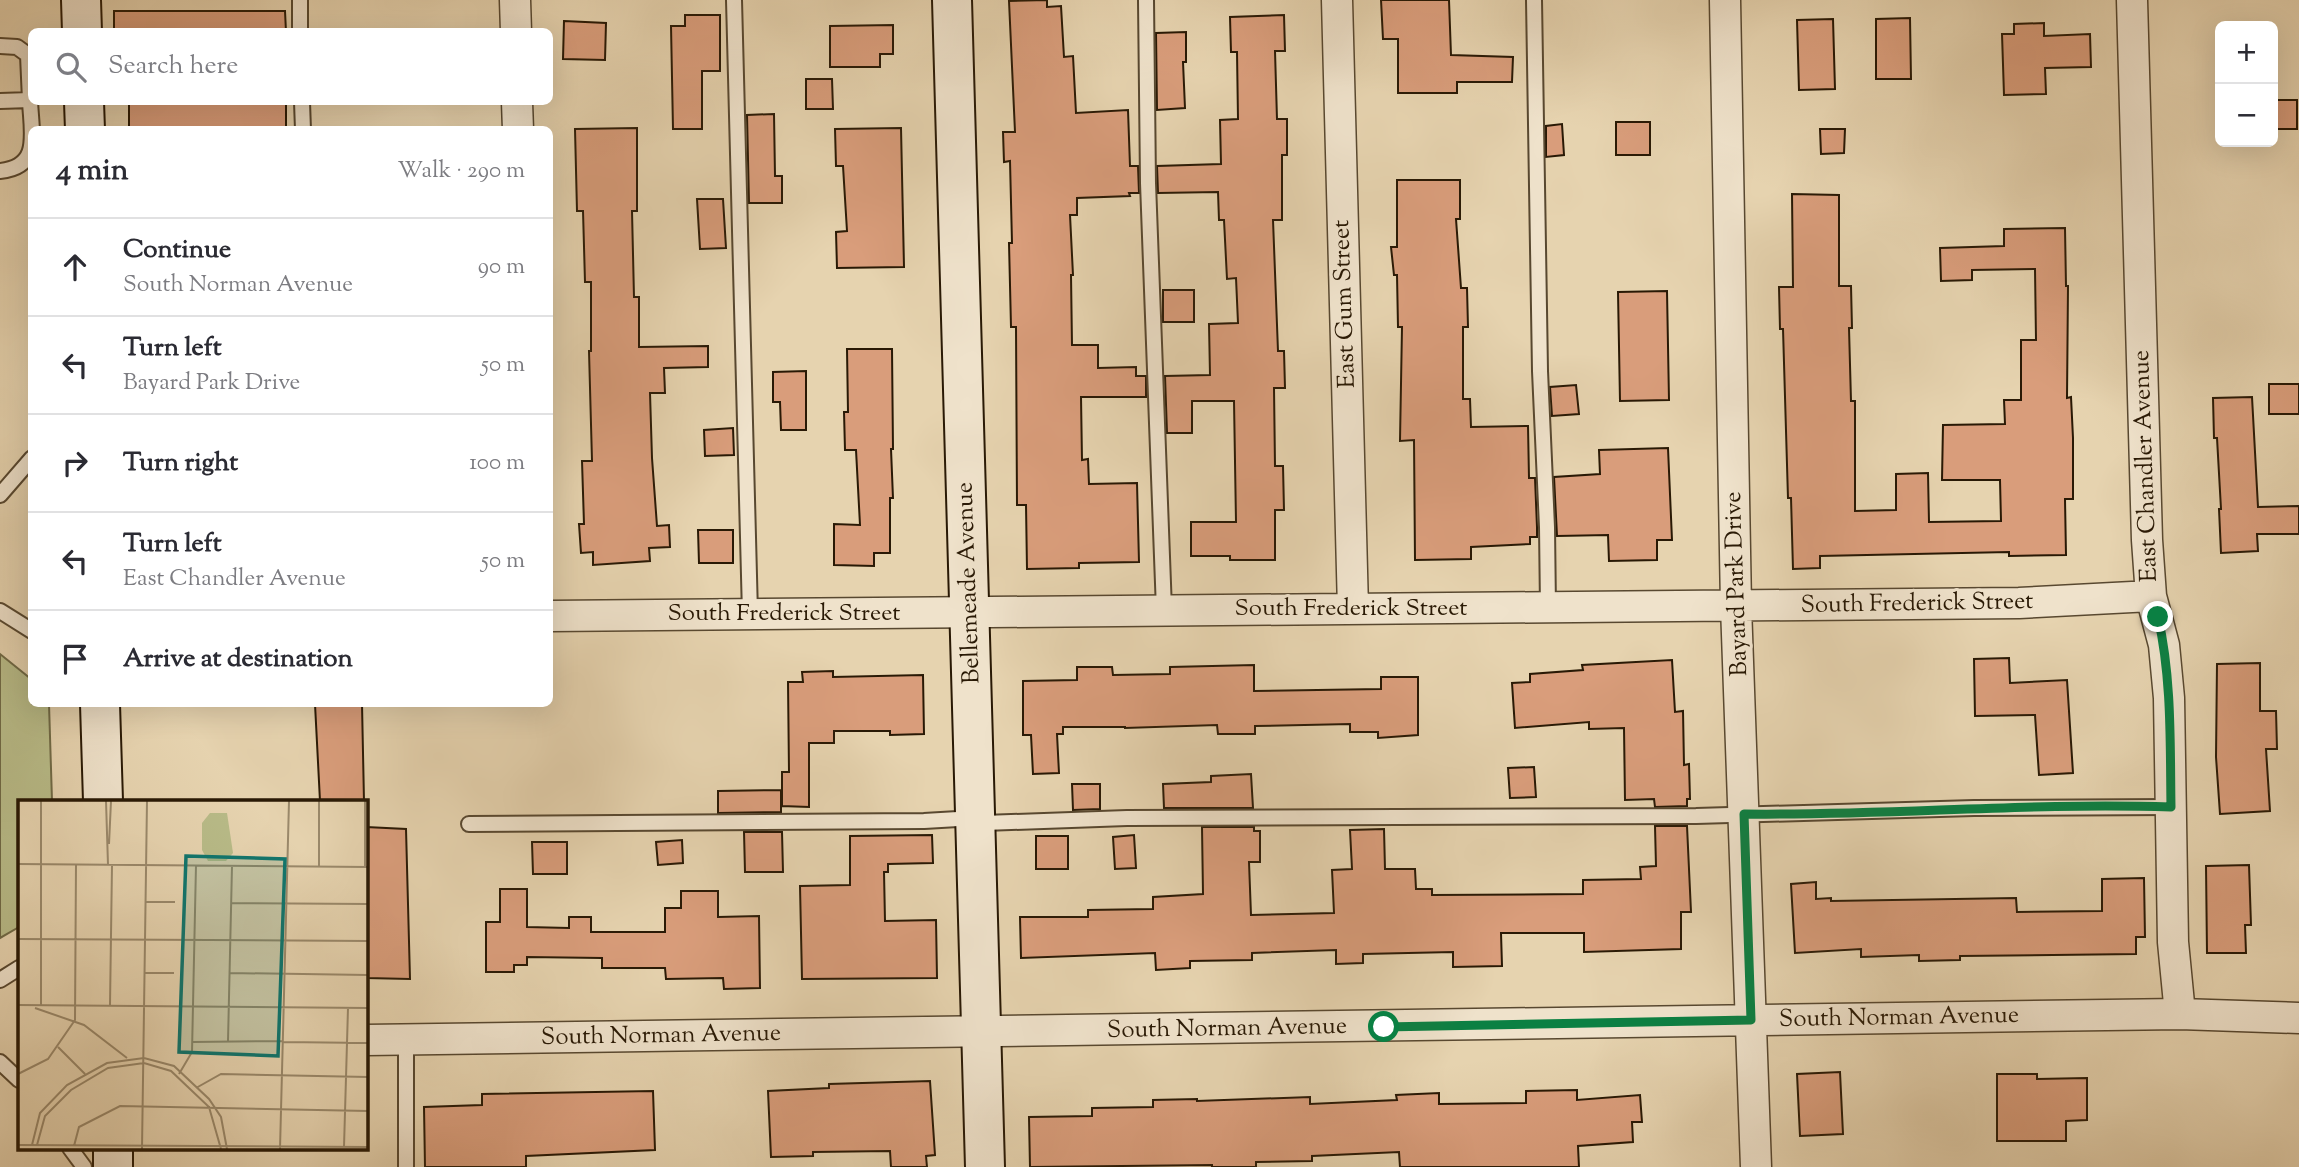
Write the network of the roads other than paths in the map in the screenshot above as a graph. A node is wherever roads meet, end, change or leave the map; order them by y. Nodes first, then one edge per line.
1 (81, 0) edge
2 (299, 0) edge
3 (515, 0) edge
4 (734, 0) edge
5 (952, 0) edge
6 (1146, 0) edge
7 (1336, 0) edge
8 (1534, 0) edge
9 (1725, 0) edge
10 (2132, 0) edge
11 (82, 28) edge
12 (300, 28) edge
13 (516, 28) edge
14 (0, 46) edge
15 (28, 70) edge
16 (28, 100) edge
17 (0, 101) edge
18 (30, 105) edge
19 (84, 105) edge
20 (302, 105) edge
21 (517, 105) edge
22 (30, 126) edge
23 (85, 126) edge
24 (303, 126) edge
25 (518, 126) edge
26 (28, 156) edge
27 (0, 172) edge
28 (28, 463) edge
29 (0, 495) edge
30 (2151, 596) junction
31 (1736, 606) junction
32 (1548, 608) junction
33 (1353, 609) junction
34 (1164, 610) junction
35 (0, 611) edge
36 (970, 612) junction
37 (750, 614) junction
38 (553, 617) edge
39 (28, 629) edge
40 (100, 707) edge
41 (103, 800) edge
42 (2171, 807) junction
43 (1744, 814) junction
44 (975, 818) junction
45 (469, 824) dead end
46 (18, 969) edge
47 (0, 980) edge
48 (2180, 1014) junction
49 (2299, 1018) edge
50 (1751, 1020) junction
51 (982, 1032) junction
52 (406, 1039) junction
53 (368, 1040) edge
54 (0, 1062) edge
55 (18, 1079) edge
56 (72, 1150) edge
57 (84, 1167) edge
58 (407, 1167) edge
59 (985, 1167) edge
60 (1756, 1167) edge

1 - 11 street
2 - 12 lane
3 - 13 street
4 - 37 lane
5 - 36 street, Bellemeade Avenue
6 - 34 lane
7 - 33 street, East Gum Street
8 - 32 lane
9 - 31 street, Bayard Park Drive
10 - 30 street, East Chandler Avenue
14 - 15 lane
16 - 17 lane
18 - 22 lane
19 - 23 street
20 - 24 lane
21 - 25 street
26 - 27 lane
28 - 29 lane
30 - 31 street, South Frederick Street
30 - 42 street, East Chandler Avenue
31 - 32 street, South Frederick Street
31 - 43 street, Bayard Park Drive
32 - 33 street, South Frederick Street
33 - 34 street, South Frederick Street
34 - 36 street, South Frederick Street
35 - 39 lane
36 - 37 street, South Frederick Street
36 - 44 street, Bellemeade Avenue
37 - 38 street, South Frederick Street
40 - 41 street
42 - 43 lane
42 - 48 street, East Chandler Avenue
43 - 44 lane
43 - 50 street, Bayard Park Drive
44 - 45 lane
44 - 51 street, Bellemeade Avenue
46 - 47 lane
48 - 49 street, South Norman Avenue
48 - 50 street, South Norman Avenue
50 - 51 street, South Norman Avenue
50 - 60 street, Bayard Park Drive
51 - 52 street, South Norman Avenue
51 - 59 street, Bellemeade Avenue
52 - 53 street, South Norman Avenue
52 - 58 lane
54 - 55 lane
56 - 57 lane

